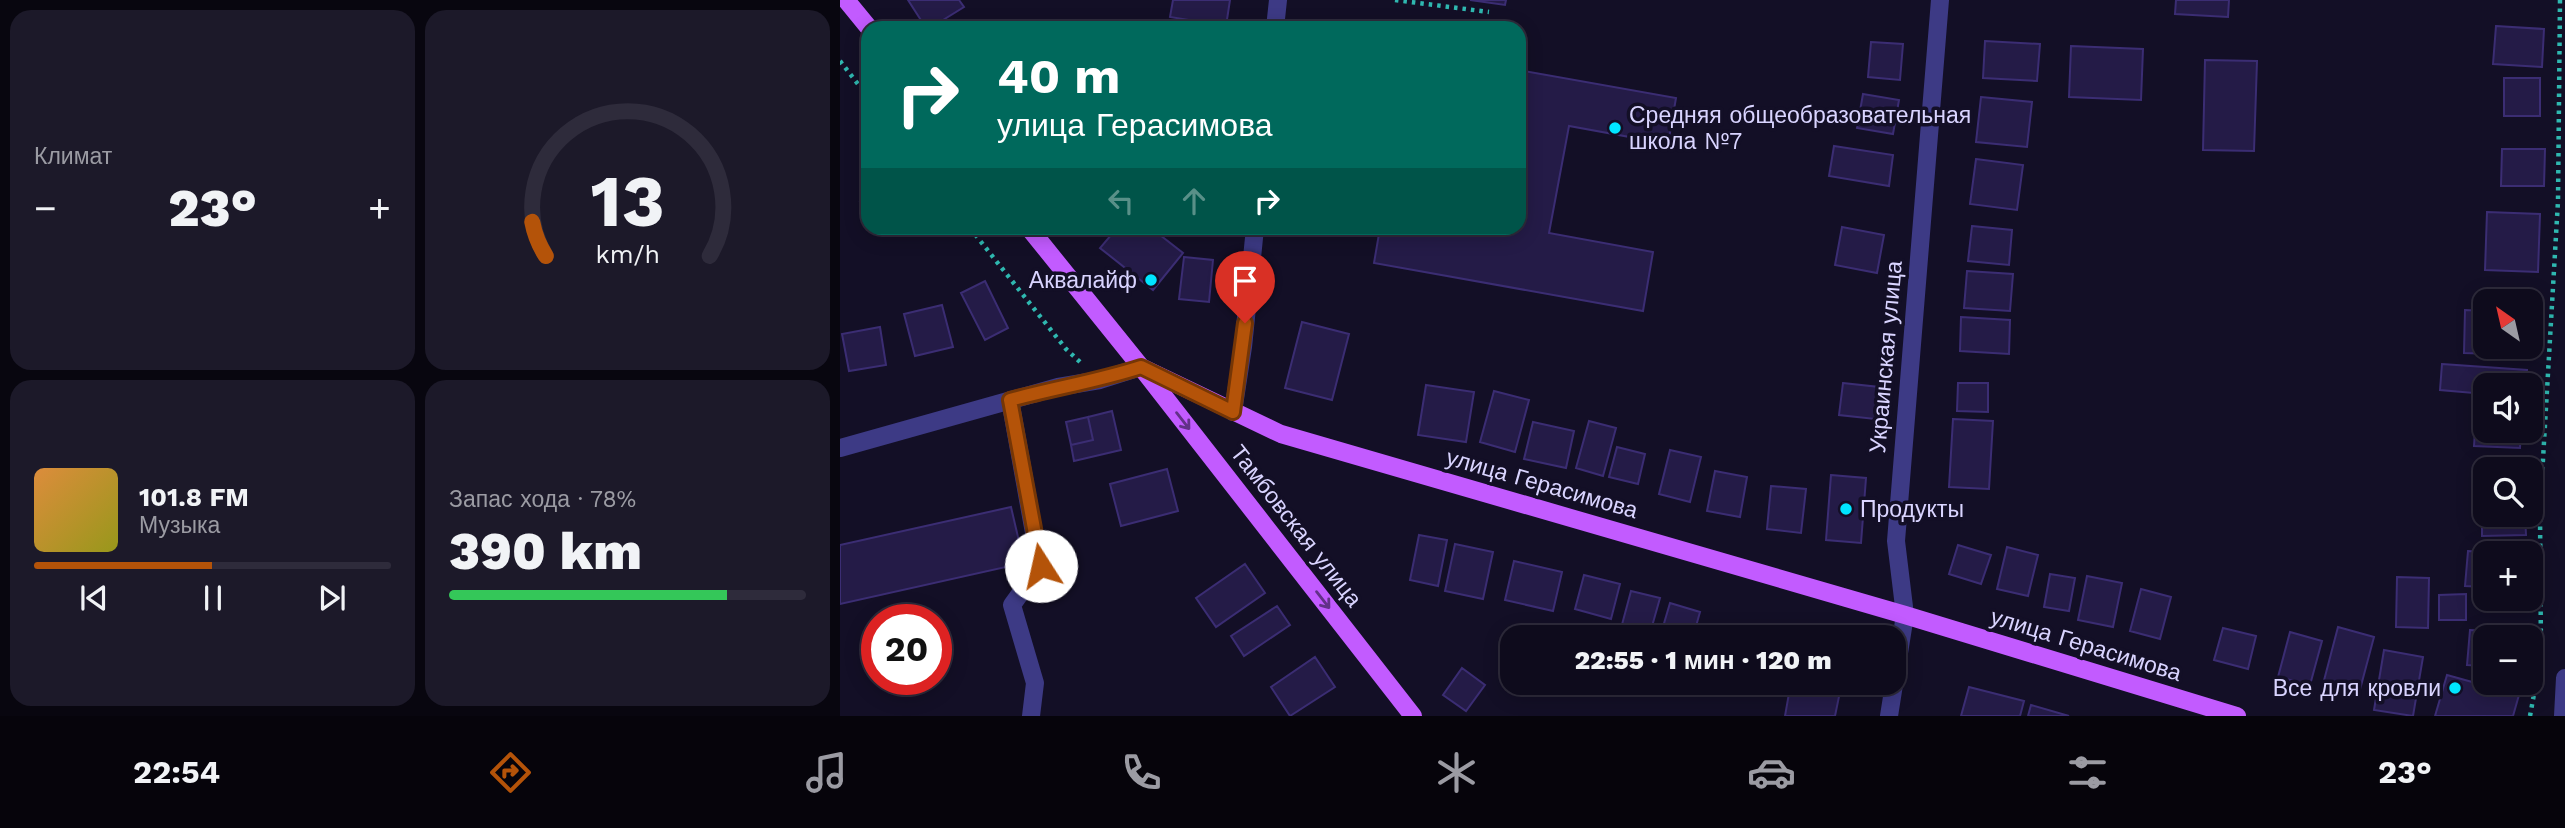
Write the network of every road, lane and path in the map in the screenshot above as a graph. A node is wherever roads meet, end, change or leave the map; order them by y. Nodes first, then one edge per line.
1 (846, 0) edge
2 (1278, 0) edge
3 (1395, 0) edge
4 (1940, 0) edge
5 (2560, 0) edge
6 (1489, 12) dead end
7 (863, 21) edge
8 (1276, 21) edge
9 (840, 61) edge
10 (861, 88) edge
11 (976, 235) edge
12 (1035, 235) edge
13 (1254, 235) edge
14 (1141, 367) junction
15 (1100, 380) junction
16 (1010, 400) junction
17 (1233, 412) junction
18 (840, 448) edge
19 (1905, 615) junction
20 (2565, 678) edge
21 (1031, 716) edge
22 (1413, 716) edge
23 (1889, 716) edge
24 (2237, 716) edge
25 (2530, 716) edge
26 (2563, 716) edge

1 - 7 main road
2 - 8 street
3 - 6 path
4 - 19 street, Украинская улица
5 - 25 path
9 - 10 path
11 - 15 path
12 - 14 main road, Тамбовская улица
13 - 17 street
14 - 15 street
14 - 17 main road, улица Герасимова
14 -> 22 main road, Тамбовская улица
15 - 16 street
16 - 18 street
16 - 21 street
17 - 19 main road, улица Герасимова
19 - 23 street, Украинская улица
19 - 24 main road, улица Герасимова
20 - 26 street

